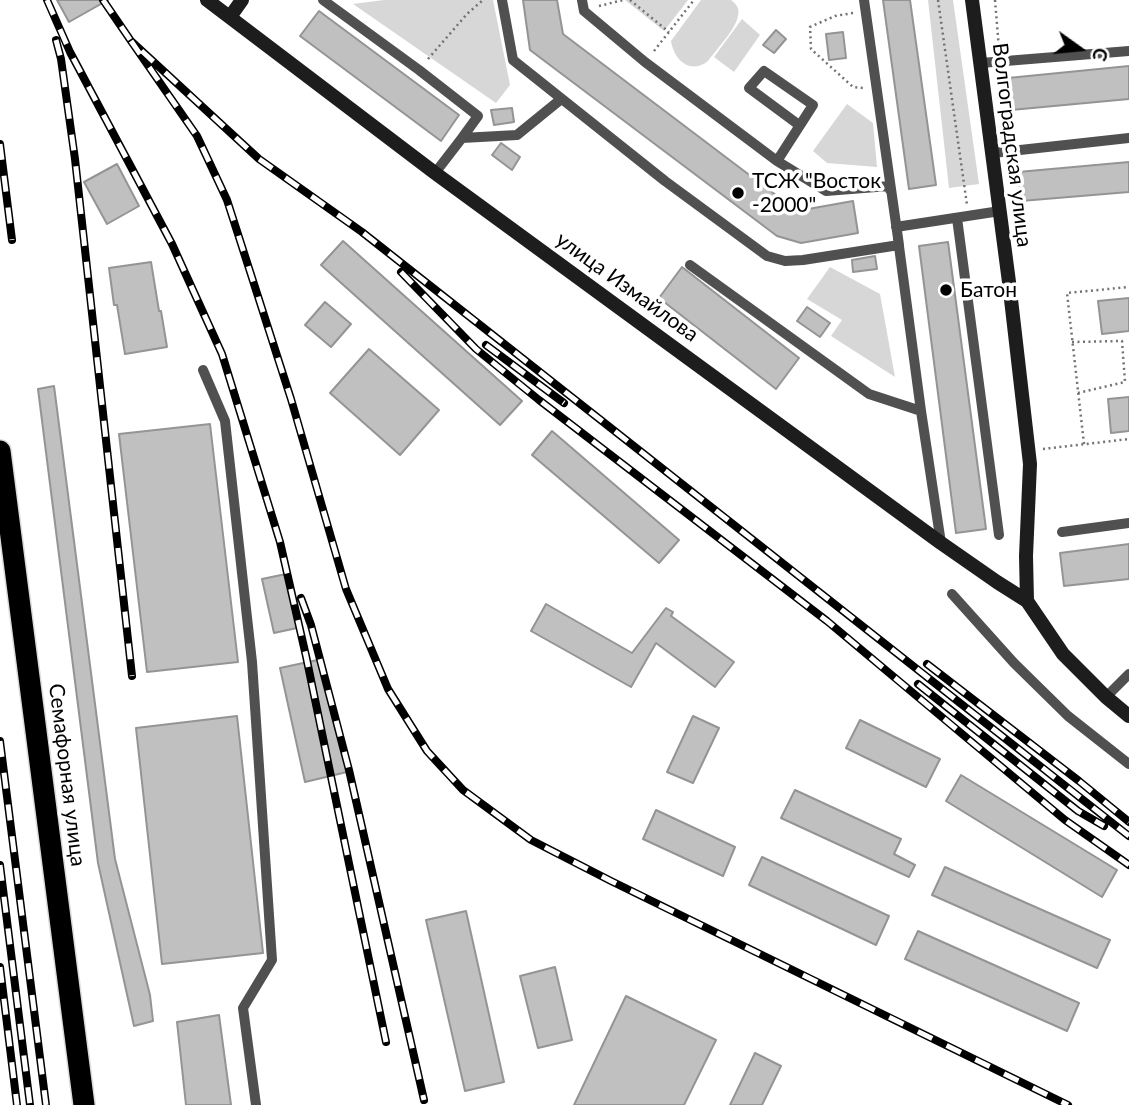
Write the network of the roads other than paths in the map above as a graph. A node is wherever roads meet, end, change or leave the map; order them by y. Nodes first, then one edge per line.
1 (206, 0) edge
2 (242, 0) edge
3 (323, 0) edge
4 (502, 0) edge
5 (972, 0) edge
6 (583, 5) edge
7 (865, 5) edge
8 (230, 18) junction
9 (1129, 51) edge
10 (981, 63) junction
11 (560, 100) junction
12 (799, 125) junction
13 (462, 138) junction
14 (1129, 138) edge
15 (993, 153) junction
16 (777, 161) junction
17 (435, 173) junction
18 (889, 186) junction
19 (1000, 211) junction
20 (957, 218) junction
21 (897, 227) junction
22 (899, 246) junction
23 (690, 265) dead end
24 (203, 370) dead end
25 (921, 411) junction
26 (0, 451) edge
27 (1129, 523) edge
28 (1062, 532) dead end
29 (999, 535) dead end
30 (941, 542) junction
31 (952, 594) dead end
32 (1027, 601) junction
33 (1129, 674) edge
34 (1106, 697) junction
35 (1129, 716) edge
36 (1129, 764) edge
37 (83, 1105) edge
38 (256, 1105) edge

1 - 8 main road, улица Измайлова
2 - 8 main road
3 - 13 lane
4 - 11 lane
5 - 10 main road, Волгоградская улица
6 - 16 lane
7 - 18 lane
8 - 17 main road, улица Измайлова
9 - 10 lane
10 - 15 main road, Волгоградская улица
11 - 13 lane
11 - 22 lane
12 - 12 lane
12 - 16 lane
13 - 17 lane
14 - 15 lane
15 - 19 main road, Волгоградская улица
16 - 18 lane
17 - 30 main road, улица Измайлова
18 - 21 lane
19 - 20 lane
19 - 32 main road, Волгоградская улица
20 - 21 lane
20 - 29 lane
21 - 22 lane
22 - 25 lane
23 - 25 lane
24 - 38 lane
25 - 30 lane
26 - 37 highway, Семафорная улица
27 - 28 lane
30 - 32 main road, улица Измайлова
31 - 36 lane
32 - 34 main road
33 - 34 lane
34 - 35 main road

